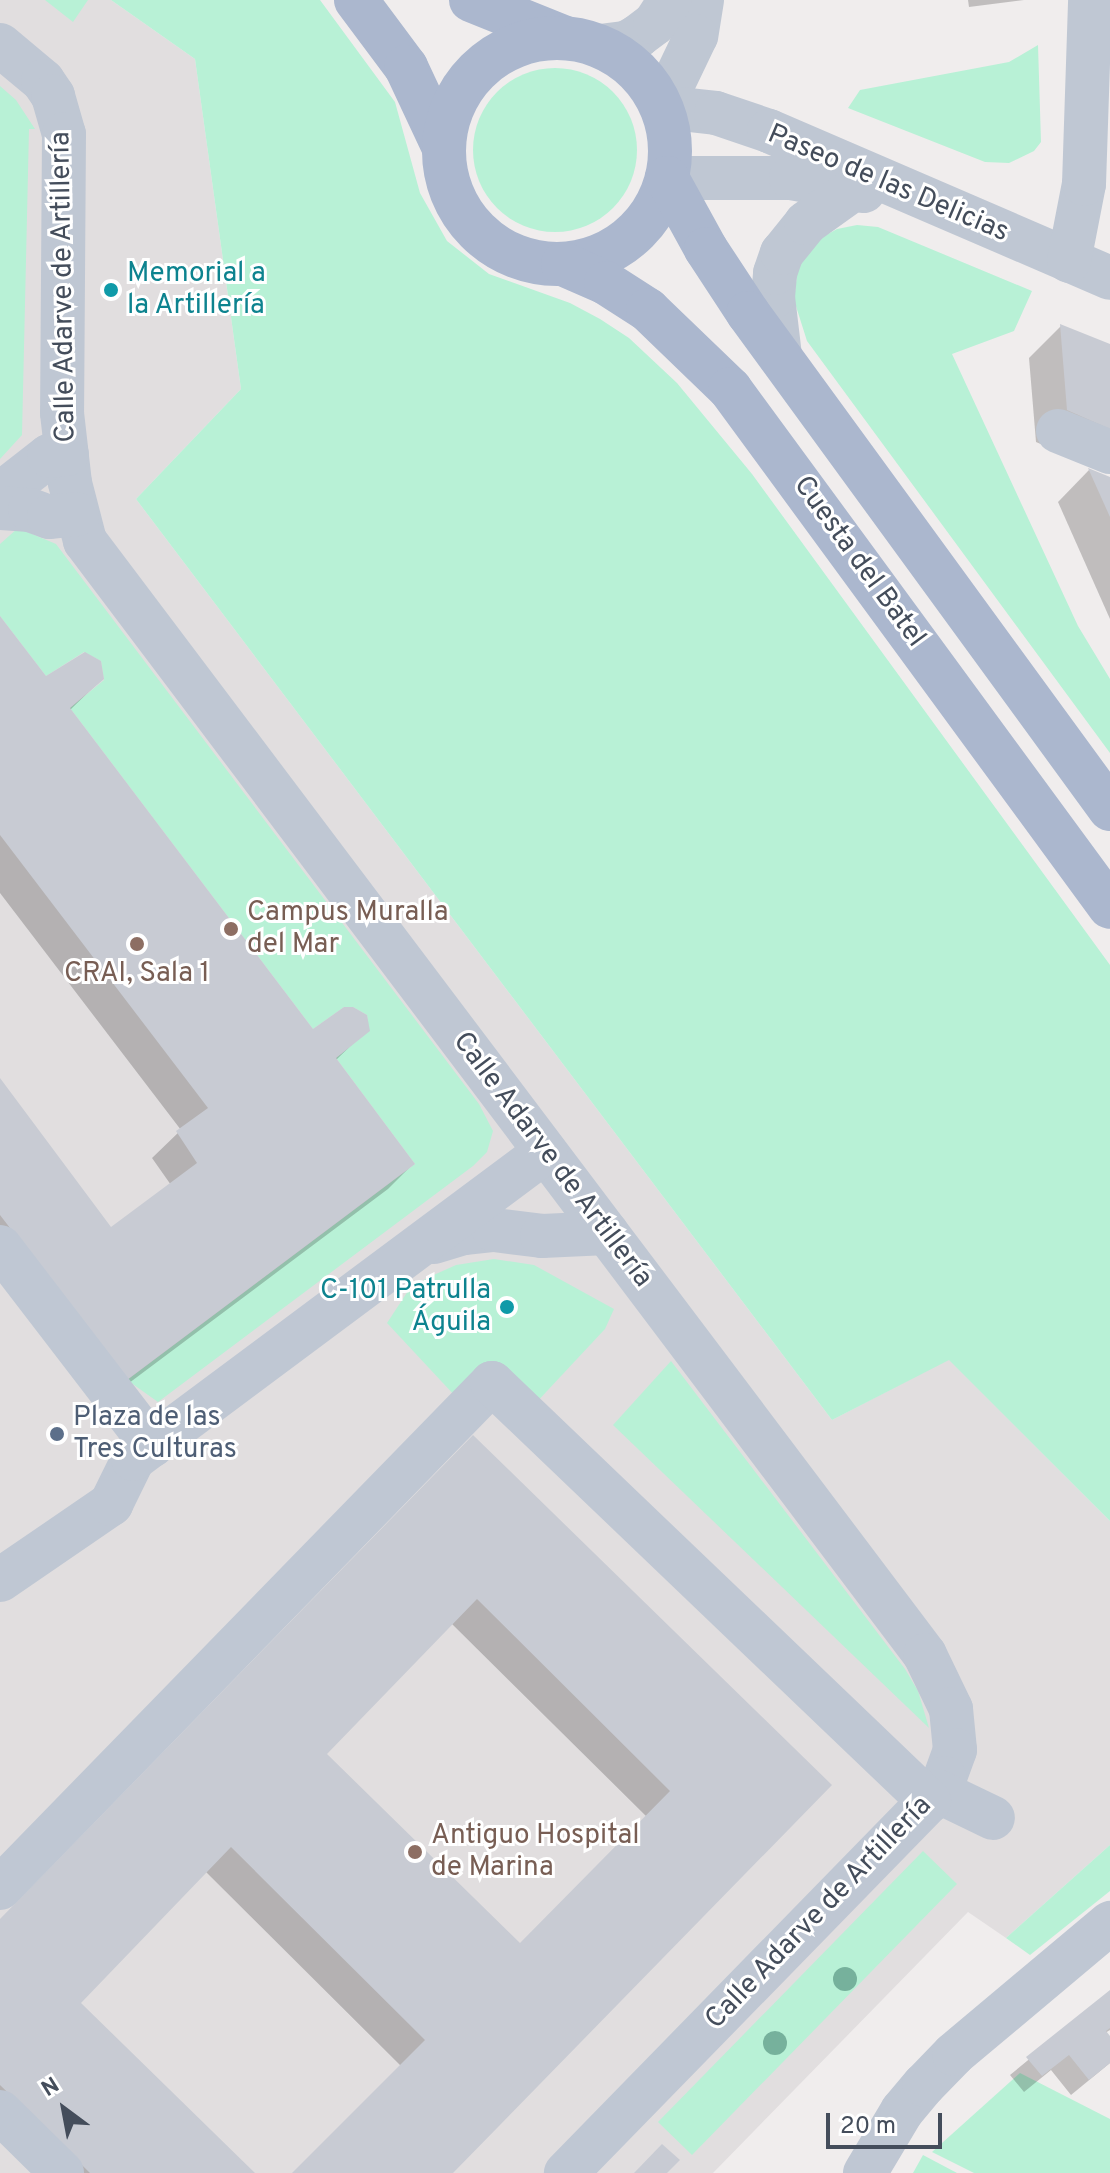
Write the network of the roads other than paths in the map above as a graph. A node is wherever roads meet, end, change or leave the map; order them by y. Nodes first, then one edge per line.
1 (356, 0) edge
2 (471, 0) edge
3 (670, 0) edge
4 (702, 0) edge
5 (1090, 0) edge
6 (583, 42) junction
7 (0, 45) edge
8 (662, 107) junction
9 (443, 146) junction
10 (667, 178) junction
11 (857, 179) junction
12 (1069, 261) junction
13 (563, 264) junction
14 (1110, 278) edge
15 (780, 356) junction
16 (1058, 431) dead end
17 (1110, 452) edge
18 (67, 454) junction
19 (0, 494) edge
20 (0, 508) edge
21 (77, 514) junction
22 (1110, 809) edge
23 (1110, 907) edge
24 (545, 1152) junction
25 (607, 1233) junction
26 (0, 1247) edge
27 (394, 1264) junction
28 (152, 1445) junction
29 (0, 1580) edge
30 (933, 1796) junction
31 (993, 1818) dead end
32 (0, 1888) edge
33 (1110, 1923) edge
34 (0, 2112) edge
35 (62, 2173) edge
36 (566, 2173) edge
37 (865, 2173) edge

1 - 9 main road
2 - 6 main road
3 - 6 street
4 - 8 street
5 - 12 street
6 - 8 main road
6 - 9 main road
7 - 18 street, Calle Adarve de Artillería
8 - 10 main road
8 - 11 street, Paseo de las Delicias
9 - 13 main road
10 - 11 street, Paseo de las Delicias
10 - 13 main road
10 - 15 main road, Cuesta del Batel
11 - 12 street, Paseo de las Delicias
11 - 15 street
12 - 14 street, Paseo de las Delicias
13 - 23 main road, Cuesta del Batel
15 - 22 main road, Cuesta del Batel
16 - 17 street
18 - 19 street
18 - 21 street, Calle Adarve de Artillería
20 - 21 street
21 - 24 street, Calle Adarve de Artillería
24 - 25 street, Calle Adarve de Artillería
24 - 27 street
25 - 27 street
25 - 30 street, Calle Adarve de Artillería
26 - 28 street
27 - 28 street
28 - 29 street
30 - 31 street
30 - 32 street
30 - 36 street, Calle Adarve de Artillería
33 - 37 street
34 - 35 street

